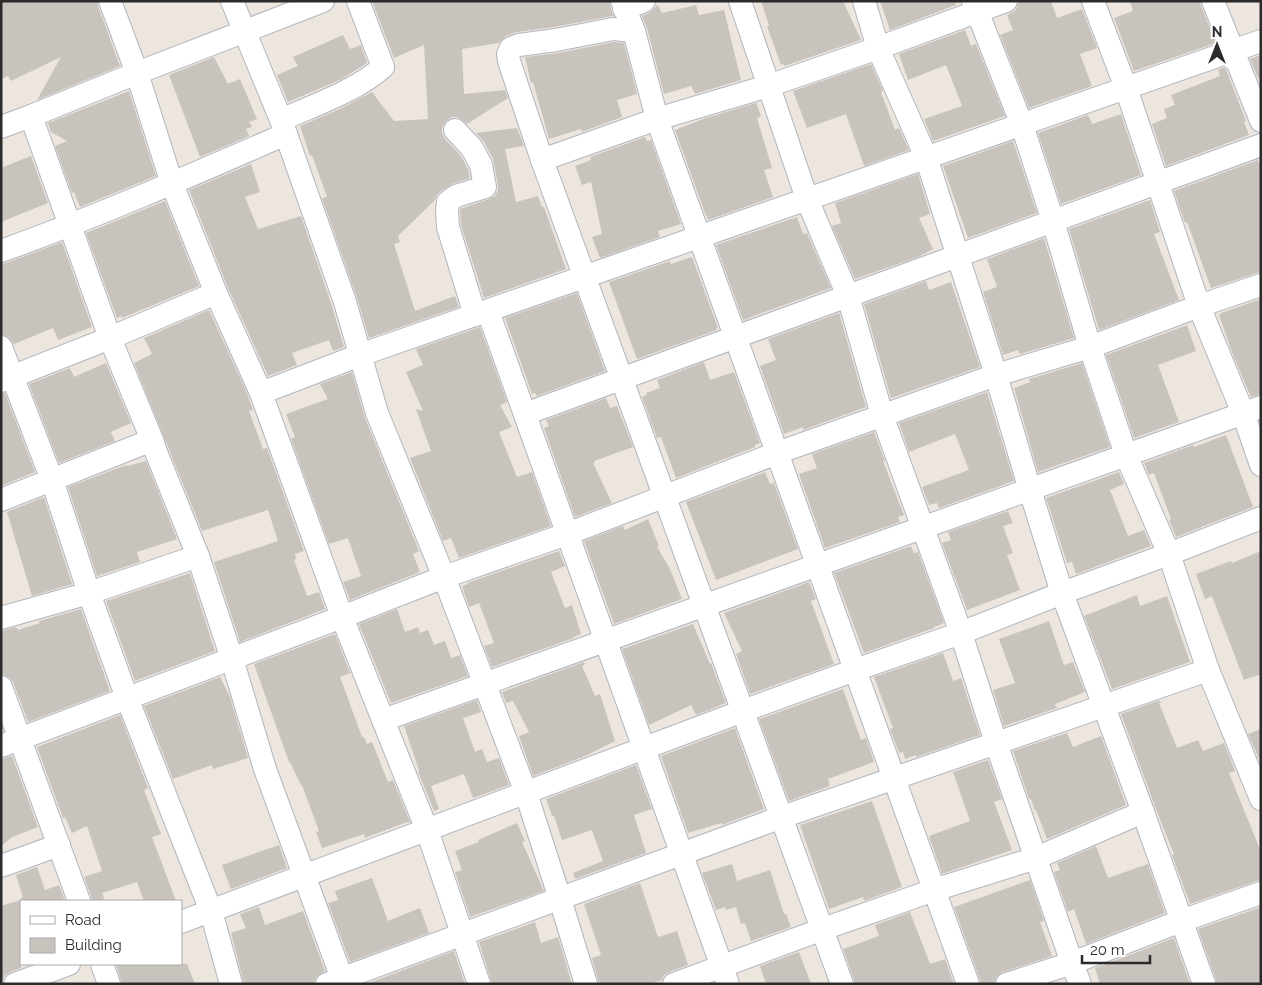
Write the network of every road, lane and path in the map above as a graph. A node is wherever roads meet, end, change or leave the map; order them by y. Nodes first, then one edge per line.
1 (110, 1) edge
2 (232, 1) edge
3 (323, 1) edge
4 (358, 1) edge
5 (740, 1) edge
6 (864, 1) edge
7 (1006, 1) edge
8 (1093, 1) edge
9 (1212, 1) edge
10 (630, 4) edge
11 (975, 6) edge
12 (634, 31) junction
13 (244, 32) junction
14 (1261, 41) edge
15 (878, 48) junction
16 (1233, 51) junction
17 (137, 73) junction
18 (768, 86) junction
19 (1126, 88) junction
20 (31, 116) junction
21 (656, 119) junction
22 (1261, 121) edge
23 (1022, 125) junction
24 (1, 127) edge
25 (283, 127) junction
26 (456, 130) dead end
27 (1261, 145) edge
28 (926, 158) junction
29 (542, 160) junction
30 (1158, 182) junction
31 (172, 184) junction
32 (806, 199) junction
33 (1053, 221) junction
34 (70, 226) junction
35 (699, 237) junction
36 (1, 251) edge
37 (957, 255) junction
38 (585, 277) junction
39 (1261, 285) edge
40 (216, 294) junction
41 (848, 296) junction
42 (1199, 306) junction
43 (482, 313) junction
44 (735, 337) junction
45 (110, 338) junction
46 (1, 346) edge
47 (1090, 347) junction
48 (360, 356) junction
49 (996, 375) junction
50 (622, 378) junction
51 (7, 379) edge
52 (261, 393) junction
53 (1252, 410) edge
54 (525, 414) junction
55 (882, 415) junction
56 (152, 440) junction
57 (777, 453) junction
58 (1126, 455) junction
59 (1261, 465) edge
60 (52, 480) junction
61 (1030, 490) junction
62 (665, 496) junction
63 (1, 500) edge
64 (1261, 518) edge
65 (922, 528) junction
66 (568, 534) junction
67 (1169, 554) junction
68 (198, 556) junction
69 (817, 565) junction
70 (444, 577) junction
71 (89, 593) junction
72 (1062, 593) junction
73 (705, 605) junction
74 (342, 617) junction
75 (1, 618) edge
76 (961, 633) junction
77 (606, 641) junction
78 (232, 659) junction
79 (855, 670) junction
80 (1208, 670) junction
81 (484, 684) junction
82 (1, 687) edge
83 (126, 698) junction
84 (1104, 706) junction
85 (743, 711) junction
86 (383, 720) junction
87 (11, 742) edge
88 (996, 742) junction
89 (644, 748) junction
90 (1256, 773) edge
91 (894, 779) junction
92 (526, 793) junction
93 (1261, 799) edge
94 (1142, 812) junction
95 (782, 817) junction
96 (427, 830) junction
97 (59, 845) junction
98 (682, 854) junction
99 (1036, 858) junction
100 (1, 866) edge
101 (304, 876) junction
102 (934, 890) junction
103 (1261, 893) edge
104 (560, 899) junction
105 (80, 900) edge
106 (211, 911) junction
107 (1180, 921) junction
108 (182, 922) edge
109 (823, 929) junction
110 (462, 935) junction
111 (1072, 963) junction
112 (66, 965) edge
113 (102, 965) edge
114 (725, 975) edge
115 (338, 982) edge
116 (16, 984) edge
117 (109, 984) edge
118 (231, 984) edge
119 (480, 984) edge
120 (586, 984) edge
121 (674, 984) edge
122 (842, 984) edge
123 (968, 984) edge
124 (1007, 984) edge
125 (1080, 984) edge
126 (1204, 984) edge

1 - 17 street
2 - 13 street
3 - 13 street
4 - 25 street
5 - 18 street
6 - 15 street
7 - 11 street
8 - 19 street
9 - 16 street
10 - 12 street
11 - 15 street
11 - 23 street
12 - 21 street
12 - 29 street
13 - 17 street
13 - 25 street
14 - 16 street
15 - 18 street
15 - 28 street
16 - 19 street
16 - 22 street
17 - 20 street
17 - 31 street
18 - 21 street
18 - 32 street
19 - 23 street
19 - 30 street
20 - 24 street
20 - 34 street
21 - 29 street
21 - 35 street
23 - 28 street
23 - 33 street
25 - 31 street
25 - 48 street
26 - 43 street
27 - 30 street
28 - 32 street
28 - 37 street
29 - 38 street
30 - 33 street
30 - 42 street
31 - 34 street
31 - 40 street
32 - 35 street
32 - 41 street
33 - 37 street
33 - 47 street
34 - 36 street
34 - 45 street
35 - 38 street
35 - 44 street
37 - 41 street
37 - 49 street
38 - 43 street
38 - 50 street
39 - 42 street
40 - 45 street
40 - 52 street
41 - 44 street
41 - 55 street
42 - 47 street
42 - 53 street
43 - 48 street
43 - 54 street
44 - 50 street
44 - 57 street
45 - 51 street
45 - 56 street
46 - 51 street
47 - 49 street
47 - 58 street
48 - 52 street
48 - 70 street
49 - 55 street
49 - 61 street
50 - 54 street
50 - 62 street
51 - 60 street
52 - 74 street
53 - 58 street
53 - 59 street
54 - 66 street
55 - 57 street
55 - 65 street
56 - 60 street
56 - 68 street
57 - 62 street
57 - 69 street
58 - 61 street
58 - 67 street
60 - 63 street
60 - 71 street
61 - 65 street
61 - 72 street
62 - 66 street
62 - 73 street
64 - 67 street
65 - 69 street
65 - 76 street
66 - 70 street
66 - 77 street
67 - 72 street
67 - 80 street
68 - 71 street
68 - 78 street
69 - 73 street
69 - 79 street
70 - 74 street
70 - 81 street
71 - 75 street
71 - 83 street
72 - 76 street
72 - 84 street
73 - 77 street
73 - 85 street
74 - 78 street
74 - 86 street
76 - 79 street
76 - 88 street
77 - 81 street
77 - 89 street
78 - 83 street
78 - 101 street
79 - 85 street
79 - 91 street
80 - 84 street
80 - 90 street
81 - 86 street
81 - 92 street
82 - 87 street
83 - 87 street
83 - 106 street
84 - 88 street
84 - 94 street
85 - 89 street
85 - 95 street
86 - 96 street
87 - 97 street
88 - 91 street
88 - 99 street
89 - 92 street
89 - 98 street
90 - 93 street
91 - 95 street
91 - 102 street
92 - 96 street
92 - 104 street
94 - 99 street
94 - 107 street
95 - 98 street
95 - 109 street
96 - 101 street
96 - 110 street
97 - 100 street
97 - 105 street
98 - 104 street
98 - 114 street
99 - 102 street
99 - 111 street
101 - 106 street
101 - 115 street
102 - 109 street
102 - 123 street
103 - 107 street
104 - 110 street
104 - 120 street
106 - 108 street
106 - 118 street
107 - 111 street
107 - 126 street
109 - 114 street
109 - 122 street
110 - 115 street
110 - 119 street
111 - 124 street
111 - 125 street
112 - 116 street
113 - 117 street
114 - 121 street

